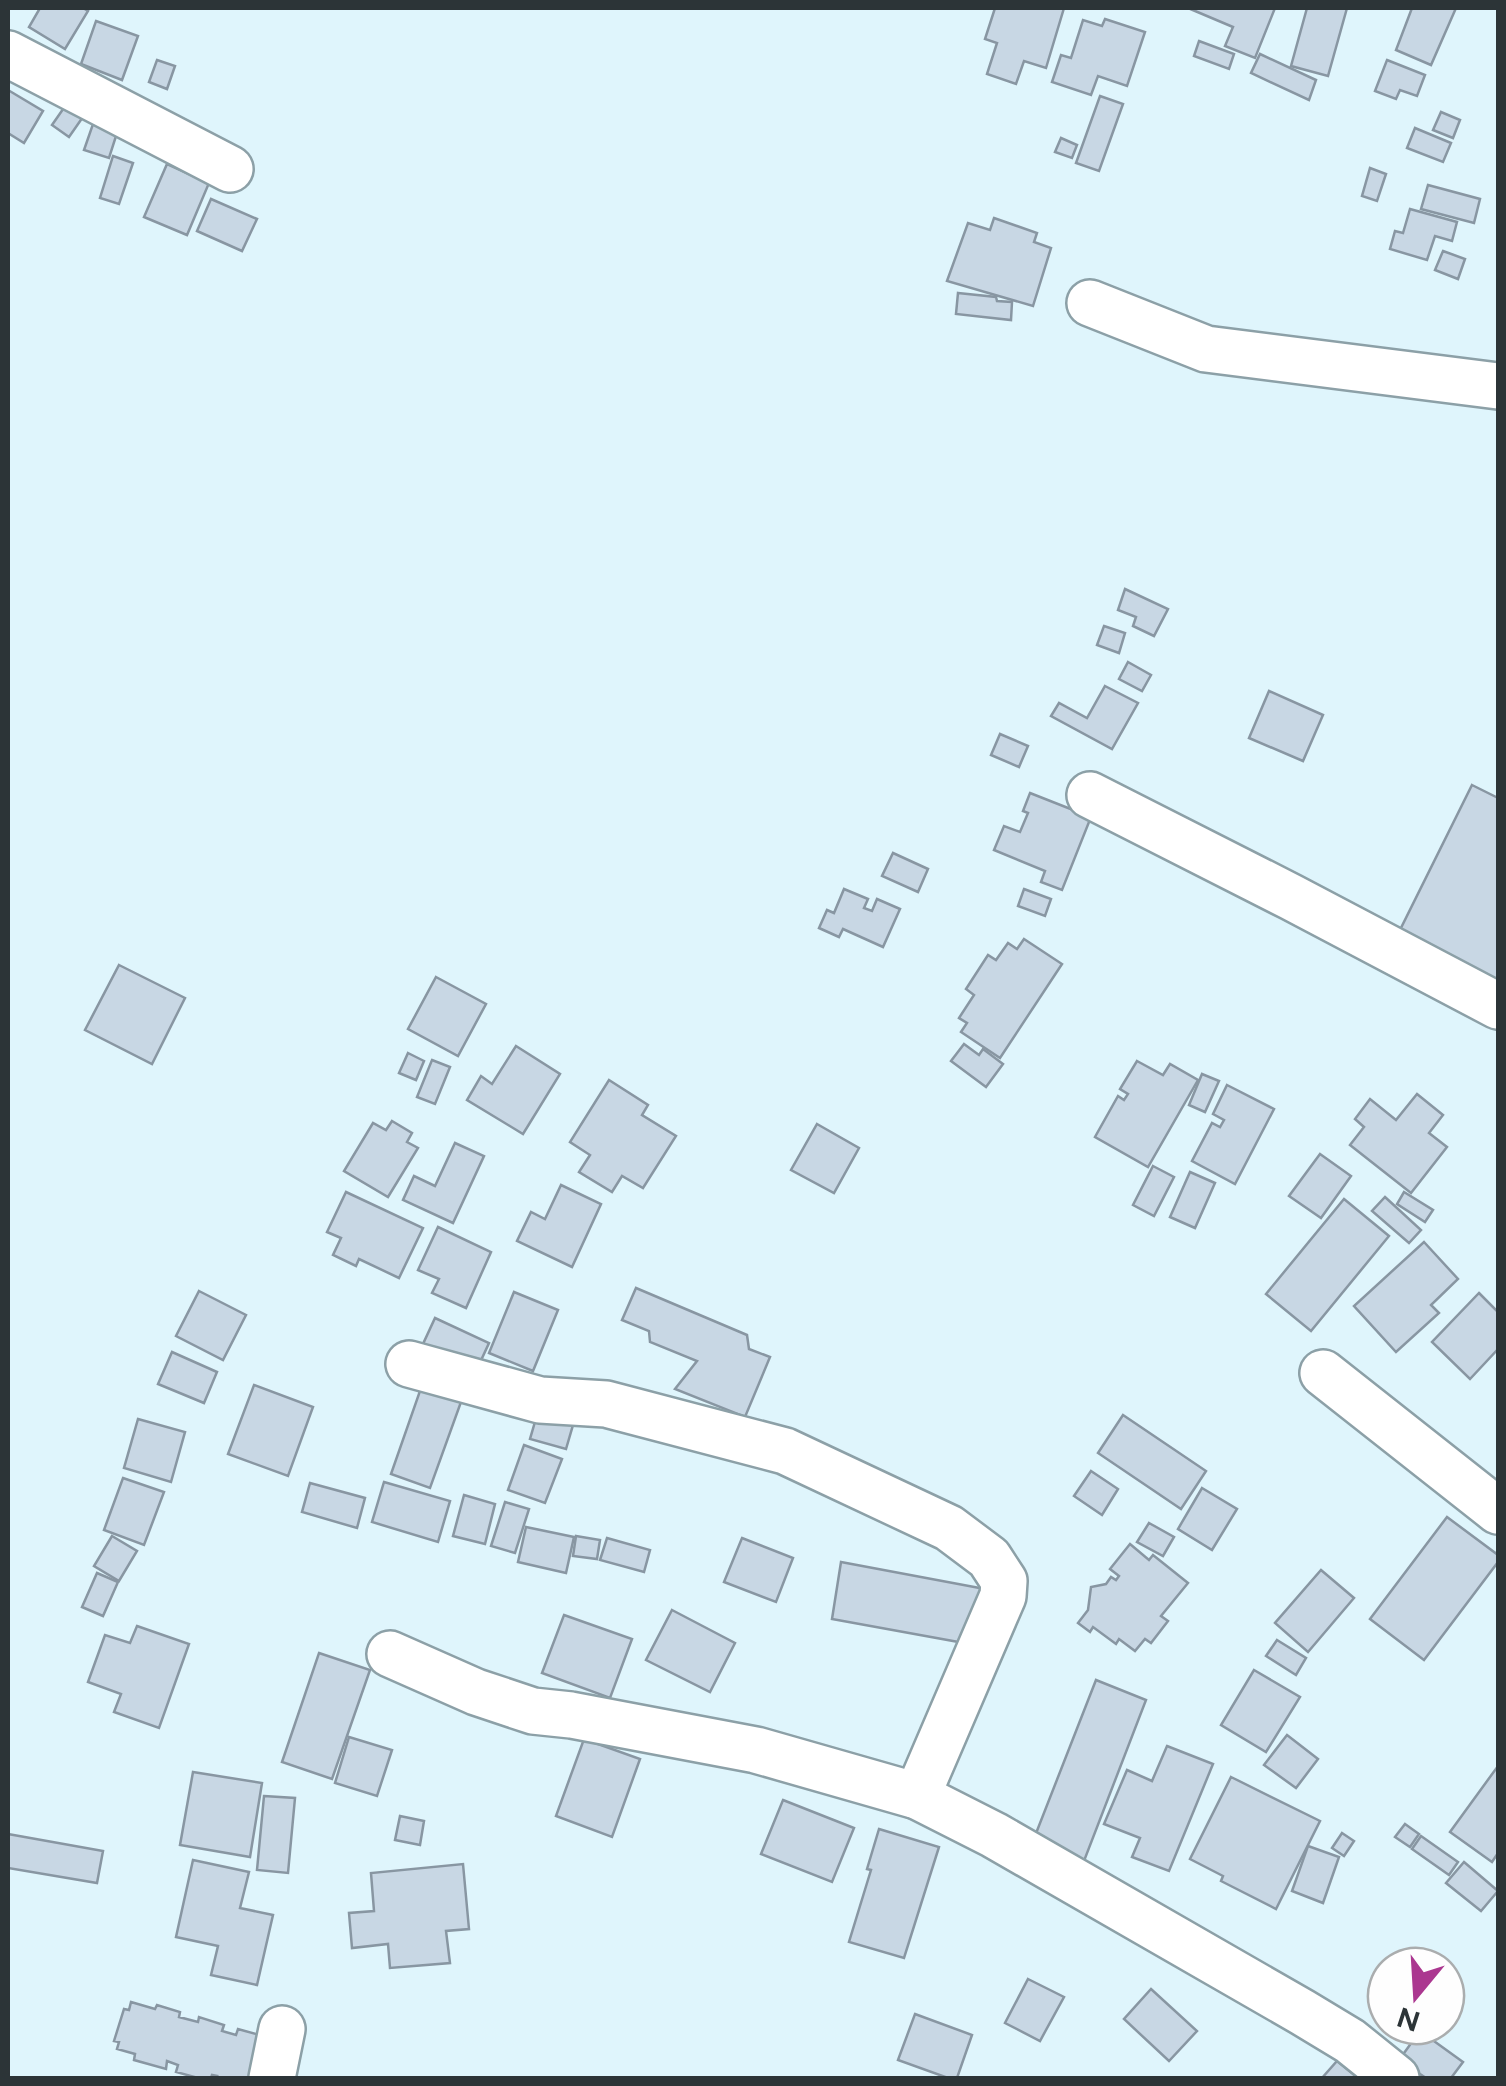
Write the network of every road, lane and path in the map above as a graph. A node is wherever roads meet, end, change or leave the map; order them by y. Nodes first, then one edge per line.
1 (8, 54) edge
2 (230, 169) dead end
3 (1090, 303) dead end
4 (1498, 386) edge
5 (1090, 795) dead end
6 (1498, 1006) edge
7 (409, 1364) dead end
8 (1323, 1373) dead end
9 (1498, 1510) edge
10 (390, 1654) dead end
11 (916, 1796) junction
12 (282, 2029) dead end
13 (272, 2078) edge
14 (1396, 2078) edge

1 - 2 street
3 - 4 street
5 - 6 street
7 - 11 street
8 - 9 street
10 - 11 street
11 - 14 street
12 - 13 street

